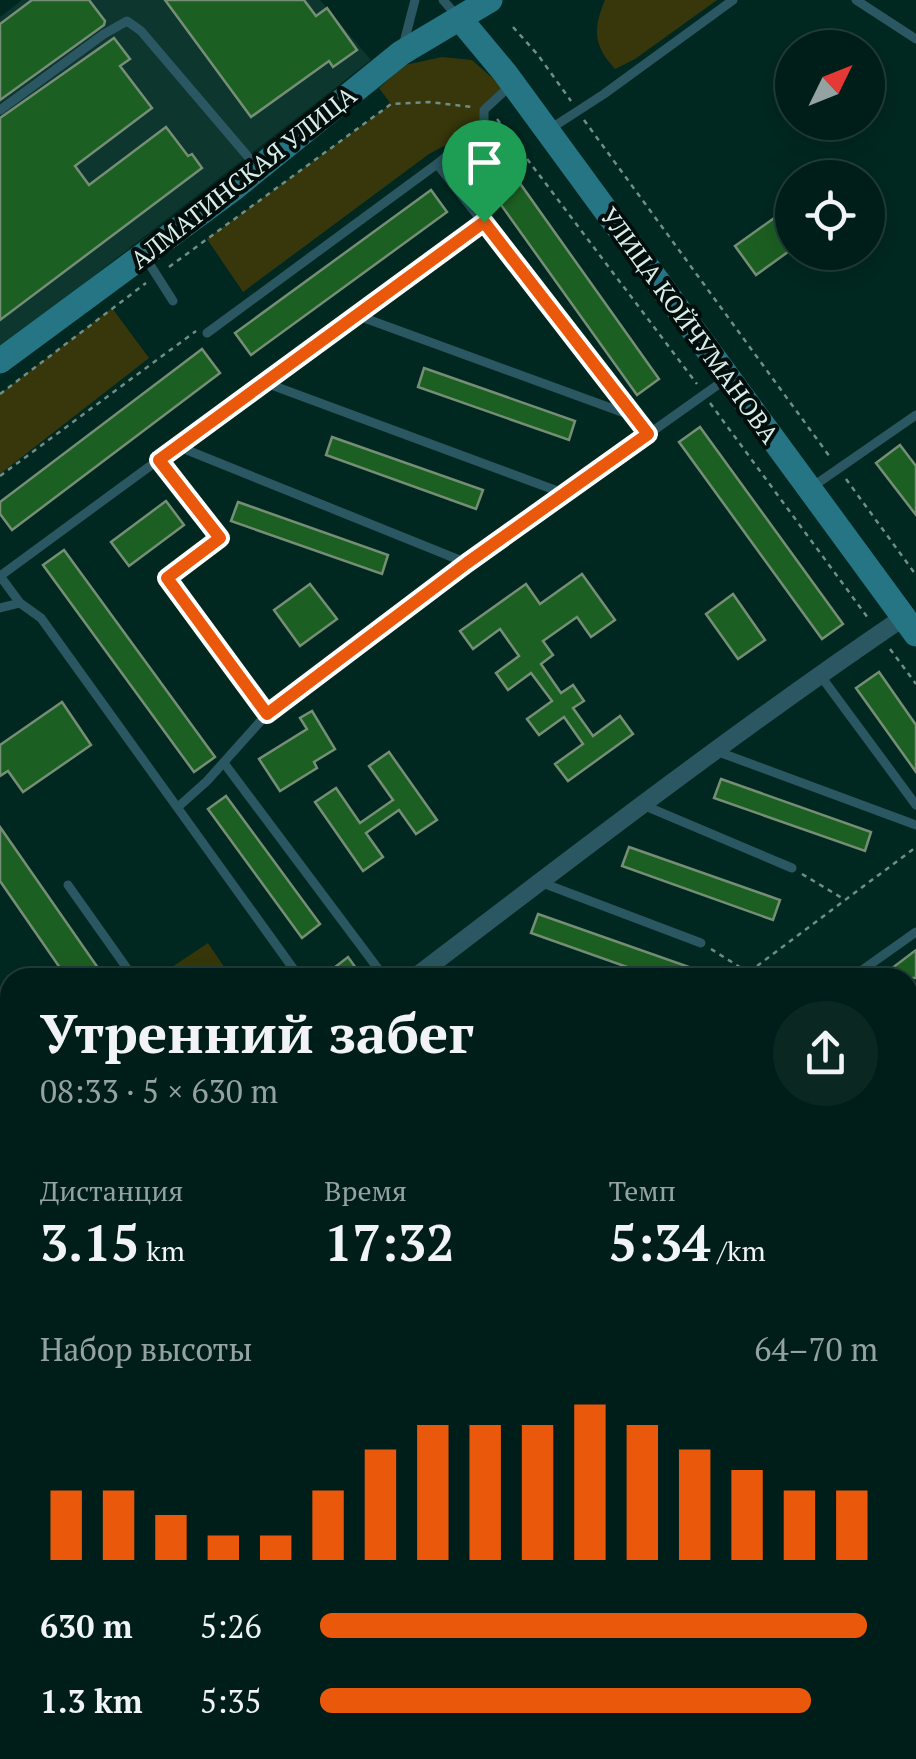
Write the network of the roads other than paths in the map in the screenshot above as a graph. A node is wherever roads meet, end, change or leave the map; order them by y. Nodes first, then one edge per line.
1 (416, 0) edge
2 (490, 0) edge
3 (733, 0) edge
4 (856, 0) edge
5 (452, 10) edge
6 (916, 40) edge
7 (401, 53) junction
8 (513, 83) junction
9 (0, 110) edge
10 (548, 131) junction
11 (437, 164) junction
12 (258, 168) junction
13 (484, 222) junction
14 (150, 265) junction
15 (173, 301) dead end
16 (356, 315) junction
17 (207, 333) dead end
18 (0, 361) edge
19 (729, 378) junction
20 (266, 383) junction
21 (916, 415) edge
22 (632, 416) junction
23 (648, 434) junction
24 (177, 446) junction
25 (159, 460) junction
26 (810, 489) junction
27 (563, 493) junction
28 (467, 563) junction
29 (0, 576) edge
30 (20, 603) junction
31 (0, 608) edge
32 (910, 626) edge
33 (820, 675) junction
34 (267, 714) junction
35 (716, 751) junction
36 (224, 763) junction
37 (642, 805) junction
38 (916, 805) edge
39 (178, 807) junction
40 (916, 824) edge
41 (792, 868) road end
42 (540, 882) junction
43 (68, 886) dead end
44 (916, 932) edge
45 (701, 943) road end
46 (126, 968) edge
47 (293, 968) edge
48 (378, 968) edge
49 (432, 968) edge
50 (865, 968) edge

1 - 7 lane
2 - 5 street, АЛМАТИНСКАЯ УЛИЦА
3 - 10 lane
4 - 6 lane
5 - 7 street, АЛМАТИНСКАЯ УЛИЦА
5 - 8 street, УЛИЦА КОЙЧУМАНОВА
7 - 12 street, АЛМАТИНСКАЯ УЛИЦА
8 - 10 street, УЛИЦА КОЙЧУМАНОВА
8 - 11 lane
9 - 12 lane
10 - 19 street, УЛИЦА КОЙЧУМАНОВА
11 - 13 lane
11 - 17 lane
12 - 14 street, АЛМАТИНСКАЯ УЛИЦА
13 - 16 lane
13 - 22 lane
14 - 15 lane
14 - 18 street, АЛМАТИНСКАЯ УЛИЦА
16 - 20 lane
16 - 22 lane
19 - 23 lane
19 - 26 street, УЛИЦА КОЙЧУМАНОВА
20 - 24 lane
20 - 27 lane
21 - 26 lane
22 - 23 lane
23 - 27 lane
24 - 25 lane
24 - 28 lane
25 - 29 lane
25 - 34 lane
26 - 32 street, УЛИЦА КОЙЧУМАНОВА
27 - 28 lane
28 - 34 lane
29 - 30 lane
30 - 31 lane
30 - 39 lane
32 - 33 street
33 - 35 street
33 - 38 lane
34 - 36 lane
35 - 37 street
35 - 40 lane
36 - 39 lane
36 - 48 lane
37 - 41 lane
37 - 42 street
39 - 47 lane
42 - 45 lane
42 - 49 street
43 - 46 lane
44 - 50 lane

